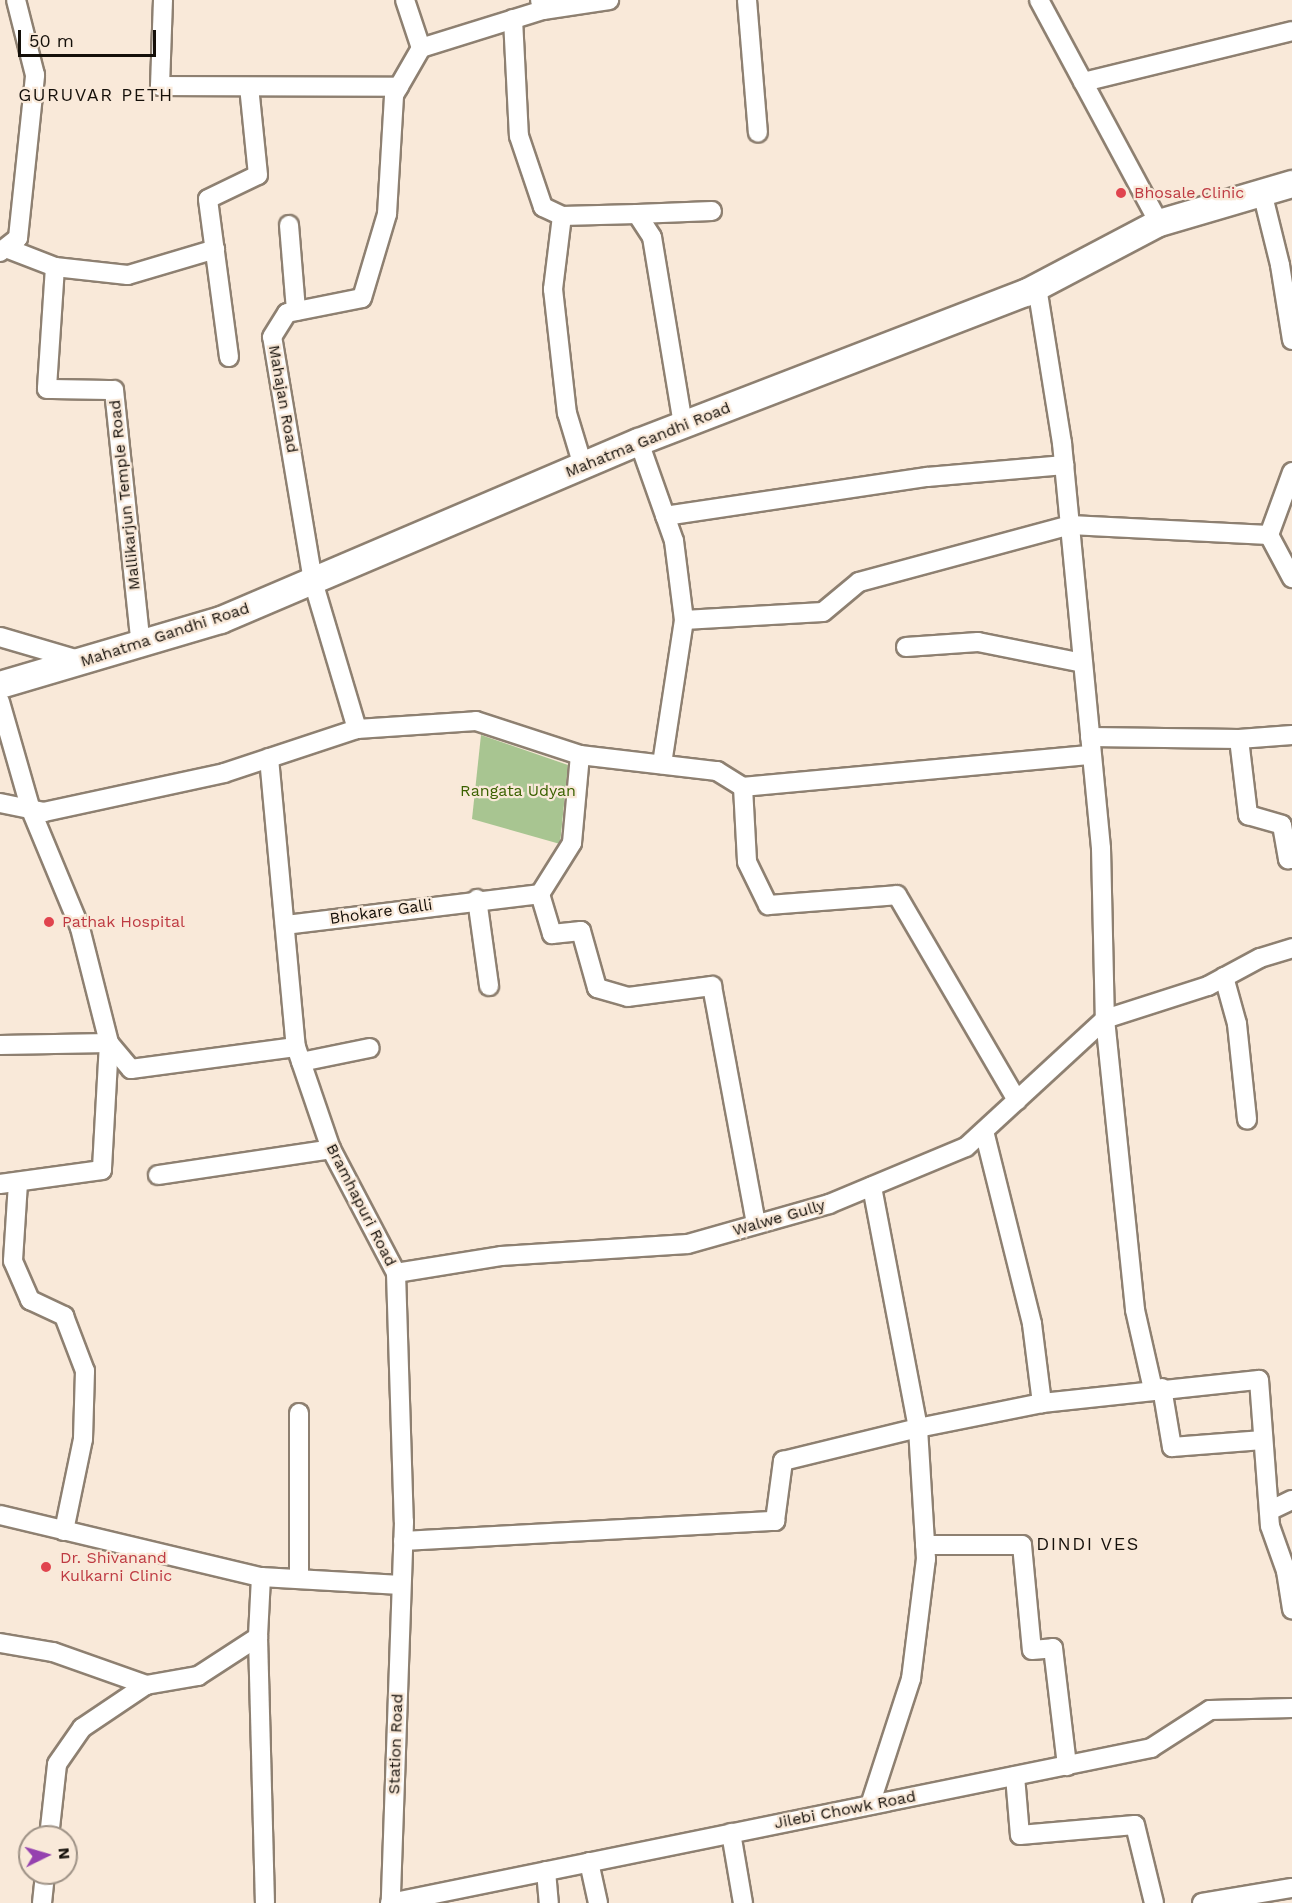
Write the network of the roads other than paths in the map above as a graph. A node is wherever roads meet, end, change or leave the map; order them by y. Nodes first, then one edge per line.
1 (16, 0) edge
2 (163, 0) edge
3 (405, 0) edge
4 (609, 0) edge
5 (747, 0) edge
6 (1039, 0) edge
7 (542, 5) edge
8 (513, 19) junction
9 (1292, 31) edge
10 (421, 48) junction
11 (1083, 82) junction
12 (249, 87) junction
13 (399, 87) junction
14 (758, 133) dead end
15 (1292, 184) edge
16 (1262, 192) junction
17 (712, 211) dead end
18 (637, 214) junction
19 (562, 216) junction
20 (1159, 223) junction
21 (289, 225) dead end
22 (215, 249) junction
23 (3, 250) edge
24 (55, 267) junction
25 (1037, 287) junction
26 (296, 311) junction
27 (1292, 340) edge
28 (229, 357) dead end
29 (683, 425) junction
30 (639, 442) junction
31 (1064, 465) junction
32 (583, 466) junction
33 (1292, 472) edge
34 (665, 516) junction
35 (1070, 525) junction
36 (1269, 535) junction
37 (1292, 578) edge
38 (313, 581) junction
39 (684, 620) junction
40 (0, 637) edge
41 (141, 645) junction
42 (906, 647) dead end
43 (85, 662) junction
44 (1083, 663) junction
45 (0, 685) edge
46 (0, 702) edge
47 (357, 729) junction
48 (1292, 735) edge
49 (1239, 740) junction
50 (1091, 746) junction
51 (580, 755) junction
52 (269, 758) junction
53 (662, 764) junction
54 (743, 787) junction
55 (0, 803) edge
56 (31, 810) junction
57 (1292, 859) edge
58 (540, 894) junction
59 (477, 899) junction
60 (285, 925) junction
61 (1292, 948) edge
62 (1224, 977) junction
63 (489, 986) dead end
64 (1105, 1019) junction
65 (109, 1043) junction
66 (0, 1045) edge
67 (370, 1048) dead end
68 (299, 1054) junction
69 (1017, 1100) junction
70 (1247, 1119) dead end
71 (984, 1131) junction
72 (331, 1149) junction
73 (158, 1175) dead end
74 (9, 1183) edge
75 (872, 1186) junction
76 (756, 1224) junction
77 (396, 1273) junction
78 (1158, 1388) junction
79 (1042, 1403) junction
80 (299, 1413) dead end
81 (918, 1428) junction
82 (1263, 1440) junction
83 (1292, 1500) edge
84 (1269, 1511) junction
85 (0, 1515) edge
86 (64, 1531) junction
87 (403, 1541) junction
88 (925, 1545) junction
89 (261, 1577) junction
90 (299, 1579) junction
91 (401, 1585) junction
92 (1292, 1610) edge
93 (258, 1637) junction
94 (0, 1643) edge
95 (146, 1685) junction
96 (1292, 1708) edge
97 (1067, 1766) junction
98 (1015, 1776) junction
99 (870, 1805) junction
100 (50, 1825) edge
101 (731, 1833) junction
102 (589, 1862) junction
103 (546, 1871) junction
104 (44, 1885) edge
105 (1292, 1888) edge
106 (42, 1903) edge
107 (265, 1903) edge
108 (390, 1903) edge
109 (549, 1903) edge
110 (597, 1903) edge
111 (743, 1903) edge
112 (1154, 1903) edge
113 (1202, 1903) edge

1 - 23 street
2 - 12 street
3 - 10 street
4 - 7 street
5 - 14 street
6 - 11 street
7 - 8 street
8 - 10 street
8 - 19 street
9 - 11 street
10 - 13 street
11 - 20 street
12 - 13 street
12 - 22 street
13 - 26 street
15 - 16 main road, Mahatma Gandhi Road
16 - 20 main road, Mahatma Gandhi Road
16 - 27 street
17 - 18 street
18 - 19 street
18 - 29 street
19 - 32 street
20 - 25 main road, Mahatma Gandhi Road
21 - 26 street
22 - 24 street
22 - 28 street
23 - 24 street
24 - 41 street, Mallikarjun Temple Road
25 - 29 main road, Mahatma Gandhi Road
25 - 31 street
26 - 38 street, Mahajan Road
29 - 30 main road, Mahatma Gandhi Road
30 - 32 main road, Mahatma Gandhi Road
30 - 34 street
31 - 34 street
31 - 35 street
32 - 38 main road, Mahatma Gandhi Road
33 - 36 street
34 - 39 street
35 - 36 street
35 - 39 street
35 - 44 street
36 - 37 street
38 - 41 main road, Mahatma Gandhi Road
38 - 47 street, Mahajan Road
39 - 53 street
40 - 43 street
41 - 43 main road, Mahatma Gandhi Road
42 - 44 street
43 - 45 main road, Mahatma Gandhi Road
44 - 50 street
46 - 56 street
47 - 51 street
47 - 52 street
48 - 49 street
49 - 50 street
49 - 57 street
50 - 54 street
50 - 64 street
51 - 53 street
51 - 58 street
52 - 56 street
52 - 60 street, Bramhapuri Road
53 - 54 street
54 - 69 street
55 - 56 street
56 - 65 street
58 - 59 street, Bhokare Galli
58 - 76 street
59 - 60 street, Bhokare Galli
59 - 63 street
60 - 68 street, Bramhapuri Road
61 - 62 street
62 - 64 street
62 - 70 street
64 - 69 street, Walwe Gully
64 - 78 street
65 - 66 street
65 - 68 street
65 - 74 street
67 - 68 street
68 - 72 street, Bramhapuri Road
69 - 71 street, Walwe Gully
71 - 75 street, Walwe Gully
71 - 79 street
72 - 73 street
72 - 77 street, Bramhapuri Road
74 - 86 street
75 - 76 street, Walwe Gully
75 - 81 street
76 - 77 street, Walwe Gully
77 - 87 street, Bramhapuri Road
78 - 79 street
78 - 82 street
78 - 82 street
79 - 81 street
80 - 90 street
81 - 87 street
81 - 88 street
82 - 84 street
83 - 84 street
84 - 92 street
85 - 86 street
86 - 89 street
87 - 91 street, Bramhapuri Road
88 - 97 street
88 - 99 street
89 - 90 street
89 - 93 street
90 - 91 street
91 - 108 street, Station Road
93 - 95 street
93 - 107 street
94 - 95 street
95 - 100 street
96 - 97 street, Jilebi Chowk Road
97 - 98 street, Jilebi Chowk Road
98 - 99 street, Jilebi Chowk Road
98 - 112 street
99 - 101 street, Jilebi Chowk Road
101 - 102 street, Jilebi Chowk Road
101 - 111 street
102 - 103 street, Jilebi Chowk Road
102 - 110 street
103 - 108 street, Jilebi Chowk Road
103 - 109 street
104 - 106 street
105 - 113 street

